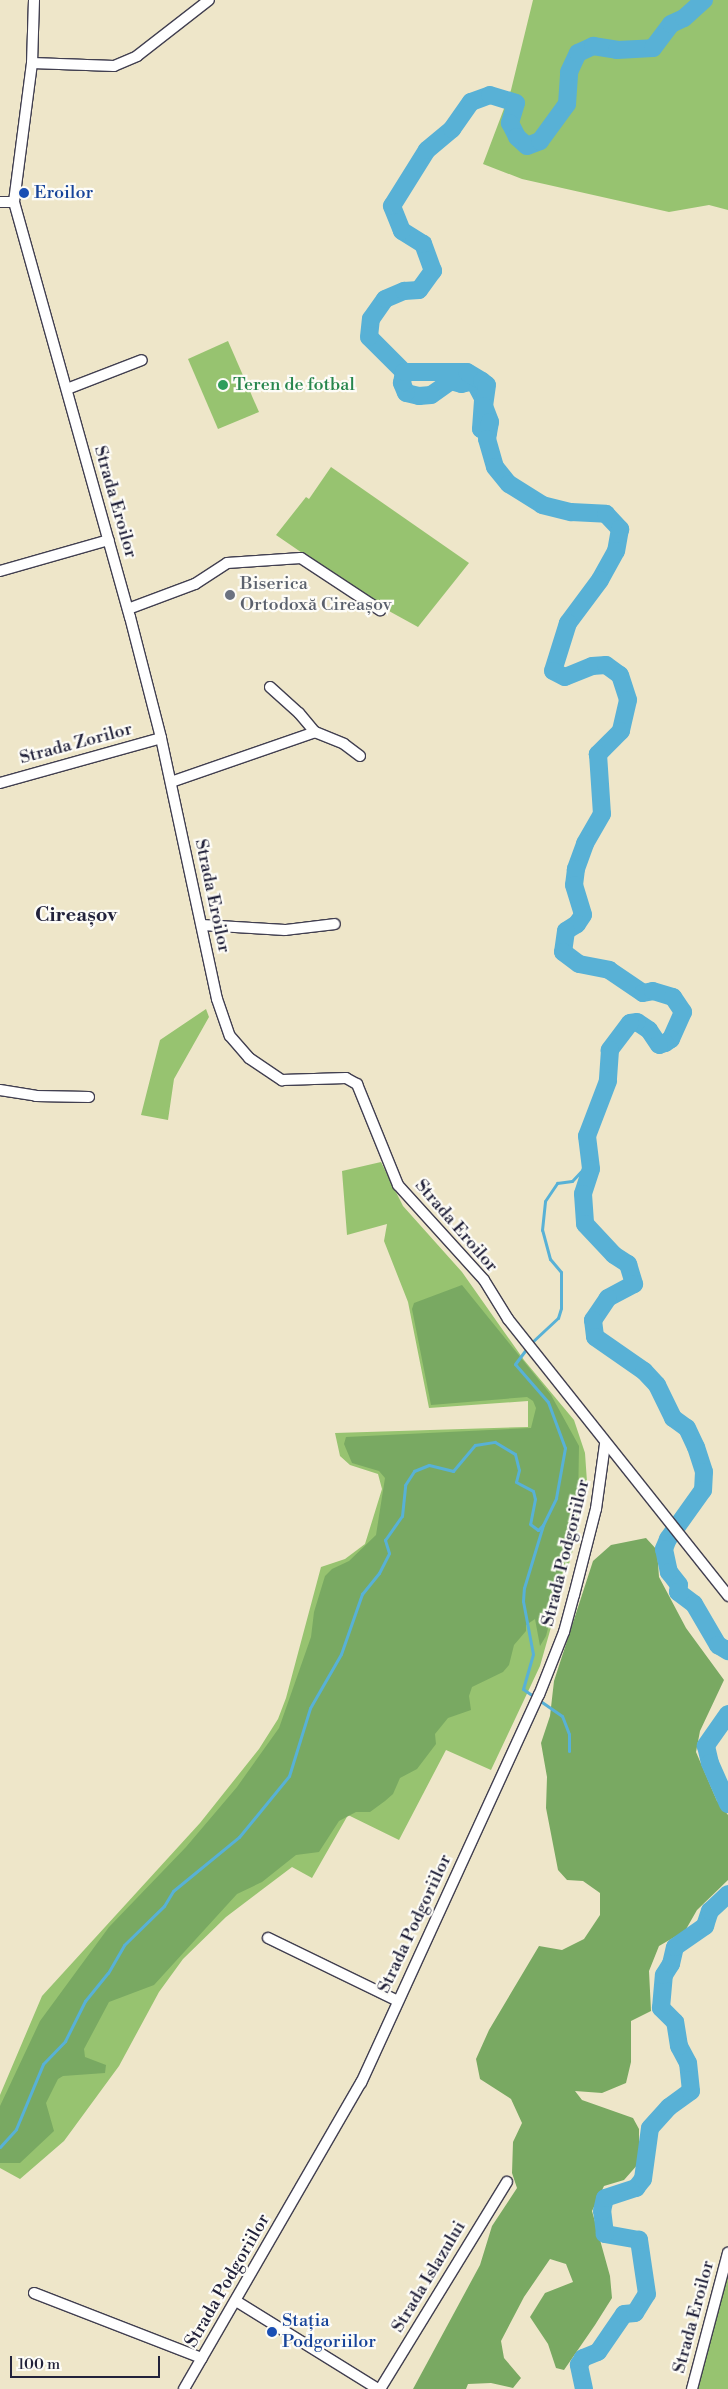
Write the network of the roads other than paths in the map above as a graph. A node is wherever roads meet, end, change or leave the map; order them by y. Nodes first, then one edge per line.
1 (34, 0) edge
2 (209, 0) edge
3 (32, 63) junction
4 (0, 202) edge
5 (14, 202) junction
6 (142, 360) dead end
7 (67, 389) junction
8 (109, 540) junction
9 (0, 571) edge
10 (128, 610) junction
11 (380, 610) dead end
12 (270, 687) dead end
13 (315, 732) junction
14 (161, 738) junction
15 (360, 756) dead end
16 (171, 782) junction
17 (0, 783) edge
18 (335, 924) dead end
19 (202, 925) junction
20 (0, 1090) edge
21 (89, 1097) dead end
22 (605, 1444) junction
23 (728, 1596) edge
24 (268, 1938) dead end
25 (398, 2001) junction
26 (506, 2182) dead end
27 (728, 2253) edge
28 (34, 2293) dead end
29 (236, 2301) junction
30 (202, 2358) junction
31 (184, 2389) edge
32 (379, 2389) edge
33 (692, 2389) edge

1 - 3 street, Strada Eroilor
2 - 3 street
3 - 5 street, Strada Eroilor
4 - 5 street
5 - 7 street, Strada Eroilor
6 - 7 street
7 - 8 street, Strada Eroilor
8 - 9 street
8 - 10 street, Strada Eroilor
10 - 11 street
10 - 14 street, Strada Eroilor
12 - 13 street
13 - 15 street
13 - 16 street
14 - 16 street, Strada Eroilor
14 - 17 street, Strada Zorilor
16 - 19 street, Strada Eroilor
18 - 19 street
19 - 22 street, Strada Eroilor
20 - 21 street
22 - 23 street, Strada Eroilor
22 - 25 street, Strada Podgoriilor
24 - 25 street
25 - 29 street, Strada Podgoriilor
26 - 32 street, Strada Islazului
27 - 33 street, Strada Eroilor
28 - 30 street
29 - 30 street, Strada Podgoriilor
29 - 32 street
30 - 31 street, Strada Podgoriilor

